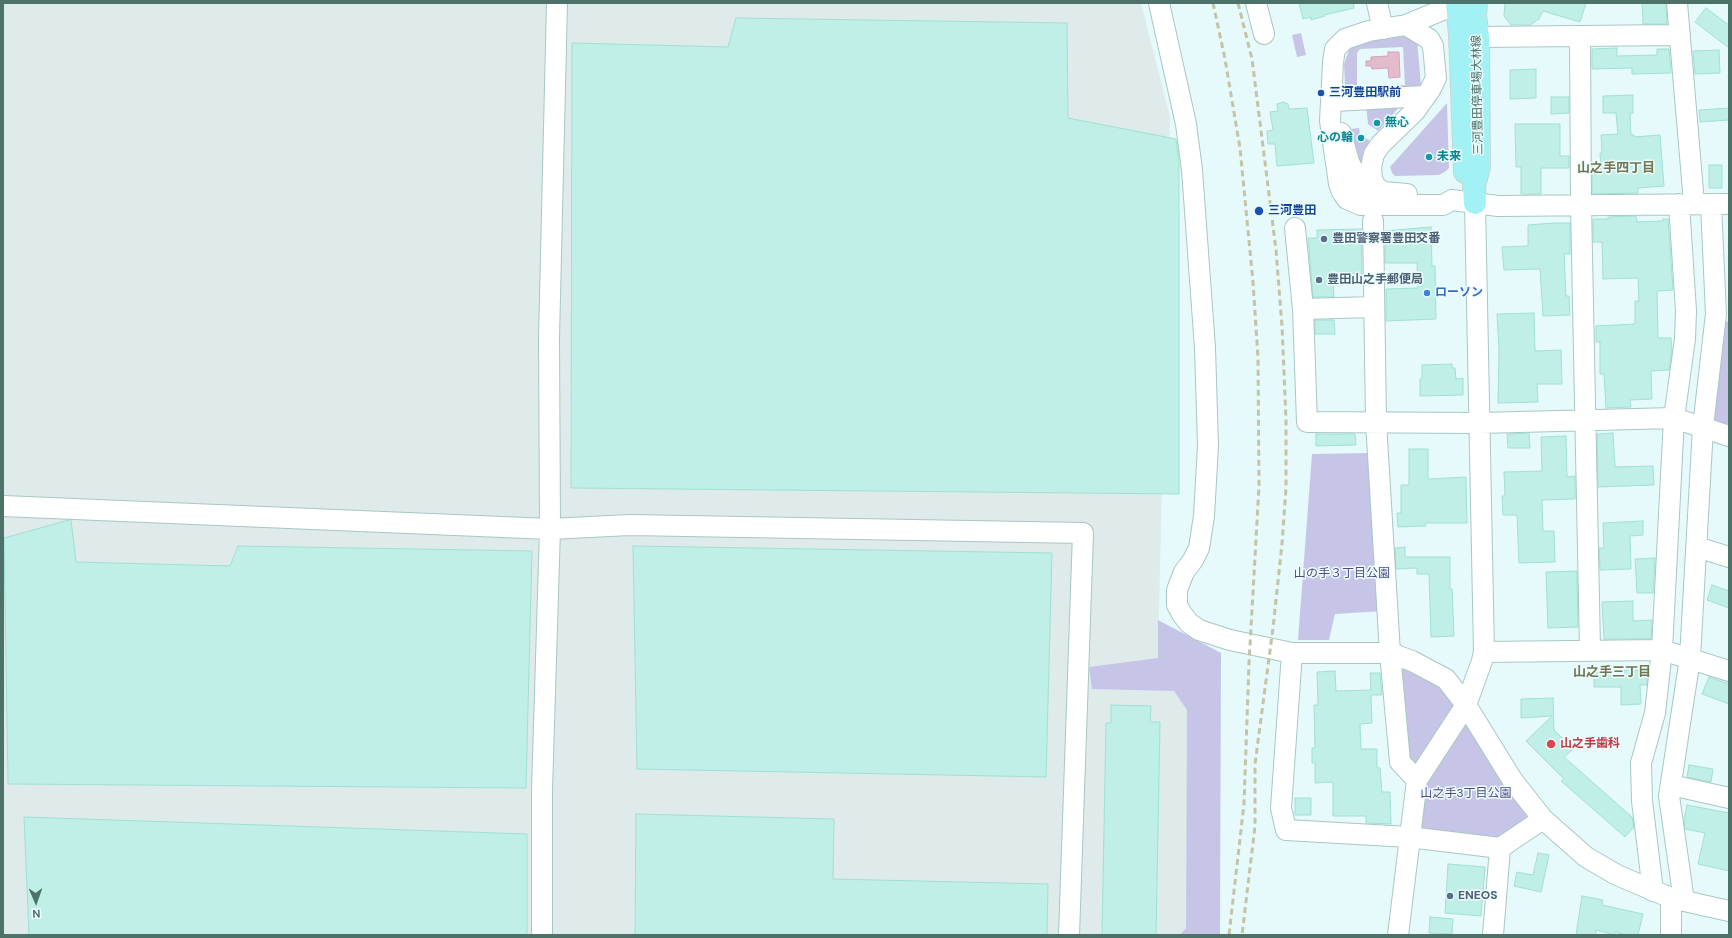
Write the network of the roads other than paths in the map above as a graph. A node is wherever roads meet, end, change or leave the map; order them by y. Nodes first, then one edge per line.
1 (557, 3) edge
2 (1159, 3) edge
3 (1256, 3) edge
4 (1377, 3) edge
5 (1464, 3) edge
6 (1677, 3) edge
7 (1406, 25) junction
8 (1383, 29) junction
9 (1264, 34) dead end
10 (1680, 35) junction
11 (1580, 36) junction
12 (1478, 37) junction
13 (1333, 80) junction
14 (1426, 96) junction
15 (1335, 101) junction
16 (1474, 195) junction
17 (1452, 200) junction
18 (1703, 204) edge
19 (1581, 205) junction
20 (1378, 213) junction
21 (1295, 228) dead end
22 (1373, 307) junction
23 (1303, 309) junction
24 (1723, 316) edge
25 (1674, 418) junction
26 (1585, 420) junction
27 (1376, 422) junction
28 (1480, 423) junction
29 (1703, 427) junction
30 (1729, 436) edge
31 (3, 506) edge
32 (550, 529) junction
33 (1697, 547) junction
34 (1729, 557) edge
35 (1590, 650) junction
36 (1662, 650) junction
37 (1484, 652) junction
38 (1292, 653) junction
39 (1390, 653) junction
40 (1690, 658) junction
41 (1729, 671) edge
42 (1466, 705) junction
43 (1417, 780) junction
44 (1670, 785) junction
45 (1729, 798) edge
46 (1543, 819) junction
47 (1410, 837) junction
48 (1500, 848) junction
49 (1653, 891) junction
50 (1678, 899) junction
51 (1729, 911) edge
52 (542, 935) edge
53 (1070, 935) edge
54 (1398, 935) edge
55 (1493, 935) edge
56 (1671, 935) edge

1 - 32 street
2 - 38 street
3 - 9 street
4 - 8 street
5 - 7 street
5 - 12 main road, 三河豊田停車場大林線
5 - 16 main road, 三河豊田停車場大林線
6 - 10 street
7 - 8 street
7 - 14 street
8 - 13 street
10 - 11 street
10 - 18 street
11 - 12 street
11 - 19 street
12 - 16 main road, 三河豊田停車場大林線
13 - 15 street
13 - 20 street
14 - 15 street
14 - 17 street
15 - 20 street
16 - 17 street
16 - 19 street
16 - 28 street
17 - 20 street
18 - 19 street
18 - 24 street
18 - 25 street
19 - 26 street
20 - 22 street
21 - 23 street
22 - 23 street
22 - 27 street
23 - 27 street
24 - 29 street
25 - 26 street
25 - 29 street
25 - 36 street
26 - 28 street
26 - 35 street
27 - 28 street
27 - 39 street
28 - 37 street
29 - 30 street
29 - 33 street
31 - 32 street
32 - 52 street
32 - 53 street
33 - 34 street
33 - 40 street
35 - 36 street
35 - 37 street
36 - 40 street
36 - 49 street
37 - 42 street
38 - 39 street
38 - 47 street
39 - 42 street
39 - 43 street
40 - 41 street
40 - 44 street
42 - 43 street
42 - 46 street
43 - 47 street
44 - 45 street
44 - 50 street
46 - 48 street
46 - 49 street
47 - 48 street
47 - 54 street
48 - 55 street
49 - 50 street
50 - 51 street
50 - 56 street

